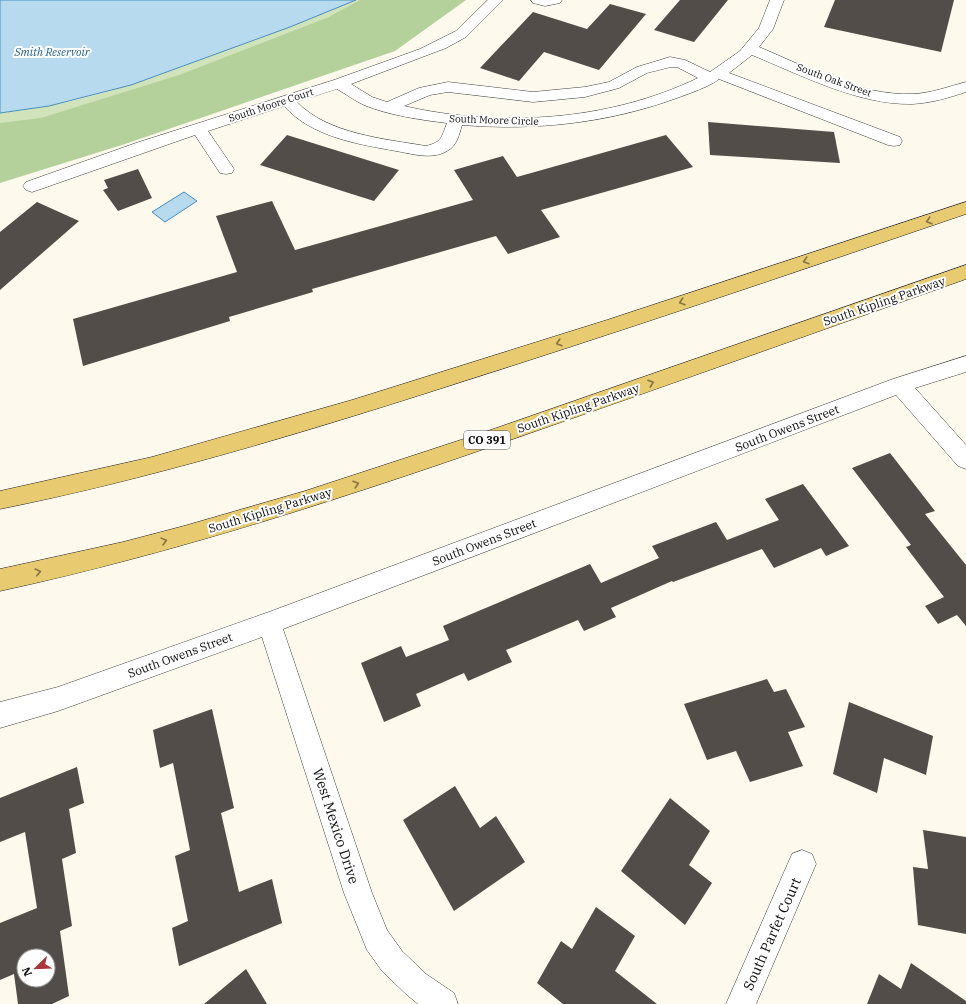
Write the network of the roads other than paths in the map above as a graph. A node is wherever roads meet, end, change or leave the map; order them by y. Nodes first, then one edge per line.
1 (496, 0) edge
2 (538, 0) edge
3 (555, 0) edge
4 (777, 0) edge
5 (750, 48) junction
6 (715, 76) junction
7 (340, 83) junction
8 (966, 87) edge
9 (287, 100) junction
10 (388, 107) junction
11 (456, 119) junction
12 (199, 129) junction
13 (894, 141) dead end
14 (226, 169) dead end
15 (32, 186) dead end
16 (966, 208) edge
17 (966, 272) edge
18 (966, 364) edge
19 (900, 385) junction
20 (966, 460) edge
21 (0, 500) edge
22 (0, 580) edge
23 (269, 623) junction
24 (0, 715) edge
25 (802, 864) dead end
26 (443, 1004) edge
27 (741, 1004) edge

1 - 7 street, South Moore Court
2 - 3 street
4 - 5 street, South Moore Circle
5 - 6 street, South Moore Circle
5 - 8 street, South Oak Street
6 - 10 street
6 - 11 street, South Moore Circle
6 - 13 street
7 - 9 street, South Moore Court
7 - 10 street, South Moore Circle
9 - 11 street
9 - 12 street, South Moore Court
10 - 11 street, South Moore Circle
12 - 14 street
12 - 15 street, South Moore Court
16 -> 21 main road
22 -> 17 main road, South Kipling Parkway / CO 391
18 - 19 street, South Owens Street
19 - 20 street
19 - 23 street, South Owens Street
23 - 24 street, South Owens Street
23 - 26 street, West Mexico Drive
25 - 27 street, South Parfet Court

